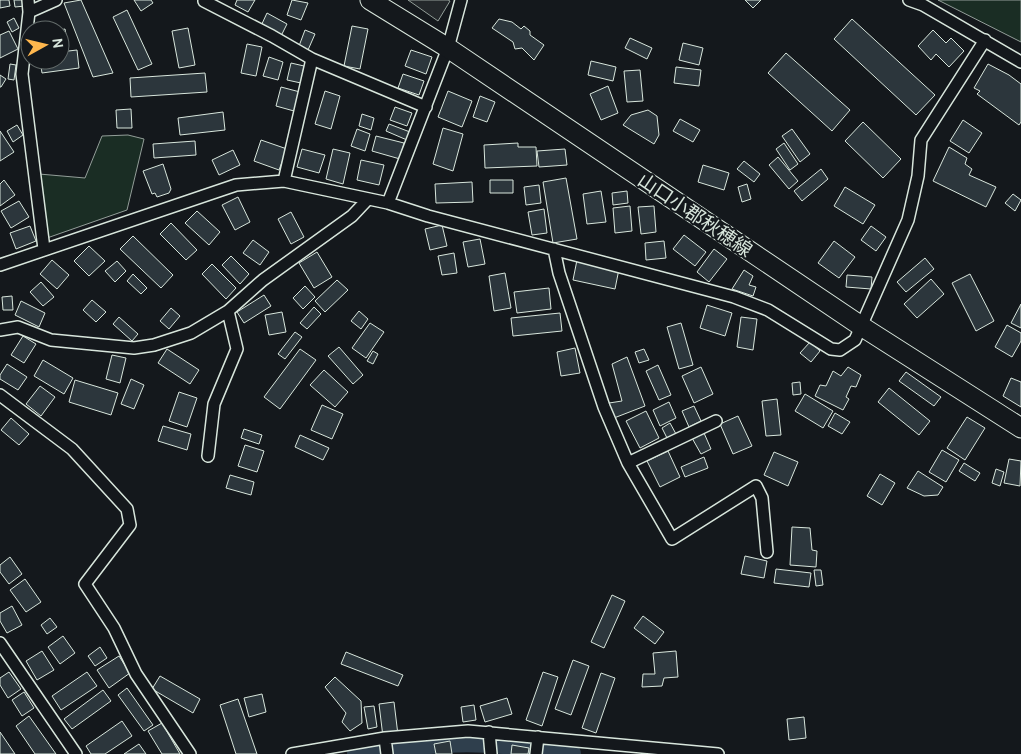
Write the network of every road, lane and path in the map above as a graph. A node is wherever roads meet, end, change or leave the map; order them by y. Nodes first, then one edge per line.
1 (56, 0) edge
2 (370, 0) edge
3 (461, 0) edge
4 (909, 0) edge
5 (204, 1) edge
6 (28, 6) edge
7 (985, 40) junction
8 (448, 48) junction
9 (312, 59) junction
10 (1021, 62) edge
11 (426, 107) junction
12 (284, 181) junction
13 (368, 199) junction
14 (388, 203) junction
15 (44, 249) junction
16 (554, 249) junction
17 (0, 265) edge
18 (228, 311) junction
19 (861, 326) junction
20 (0, 330) edge
21 (0, 339) edge
22 (0, 395) edge
23 (716, 421) dead end
24 (1021, 428) edge
25 (208, 456) dead end
26 (628, 463) junction
27 (767, 552) dead end
28 (0, 643) edge
29 (385, 740) junction
30 (490, 743) edge
31 (537, 745) edge
32 (76, 754) edge
33 (190, 754) edge
34 (292, 754) edge
35 (387, 754) edge
36 (718, 754) edge

1 - 6 street
2 - 8 main road, 山口小郡秋穂線
3 - 8 street
4 - 7 street
5 - 9 street
6 - 15 street
7 - 10 street
7 - 19 street
8 - 11 street
8 - 19 main road, 山口小郡秋穂線
9 - 11 street
9 - 12 street
11 - 14 street
12 - 13 street
12 - 15 street
13 - 14 street
13 - 18 street
14 - 16 street
15 - 17 street
16 - 19 street
16 - 26 street
18 - 20 street
18 - 25 street
19 - 24 main road, 山口小郡秋穂線
20 - 21 street
22 - 33 street
23 - 26 street
26 - 27 street
28 - 32 street
29 - 30 street
29 - 34 street
29 - 35 street
30 - 31 street
31 - 36 street

